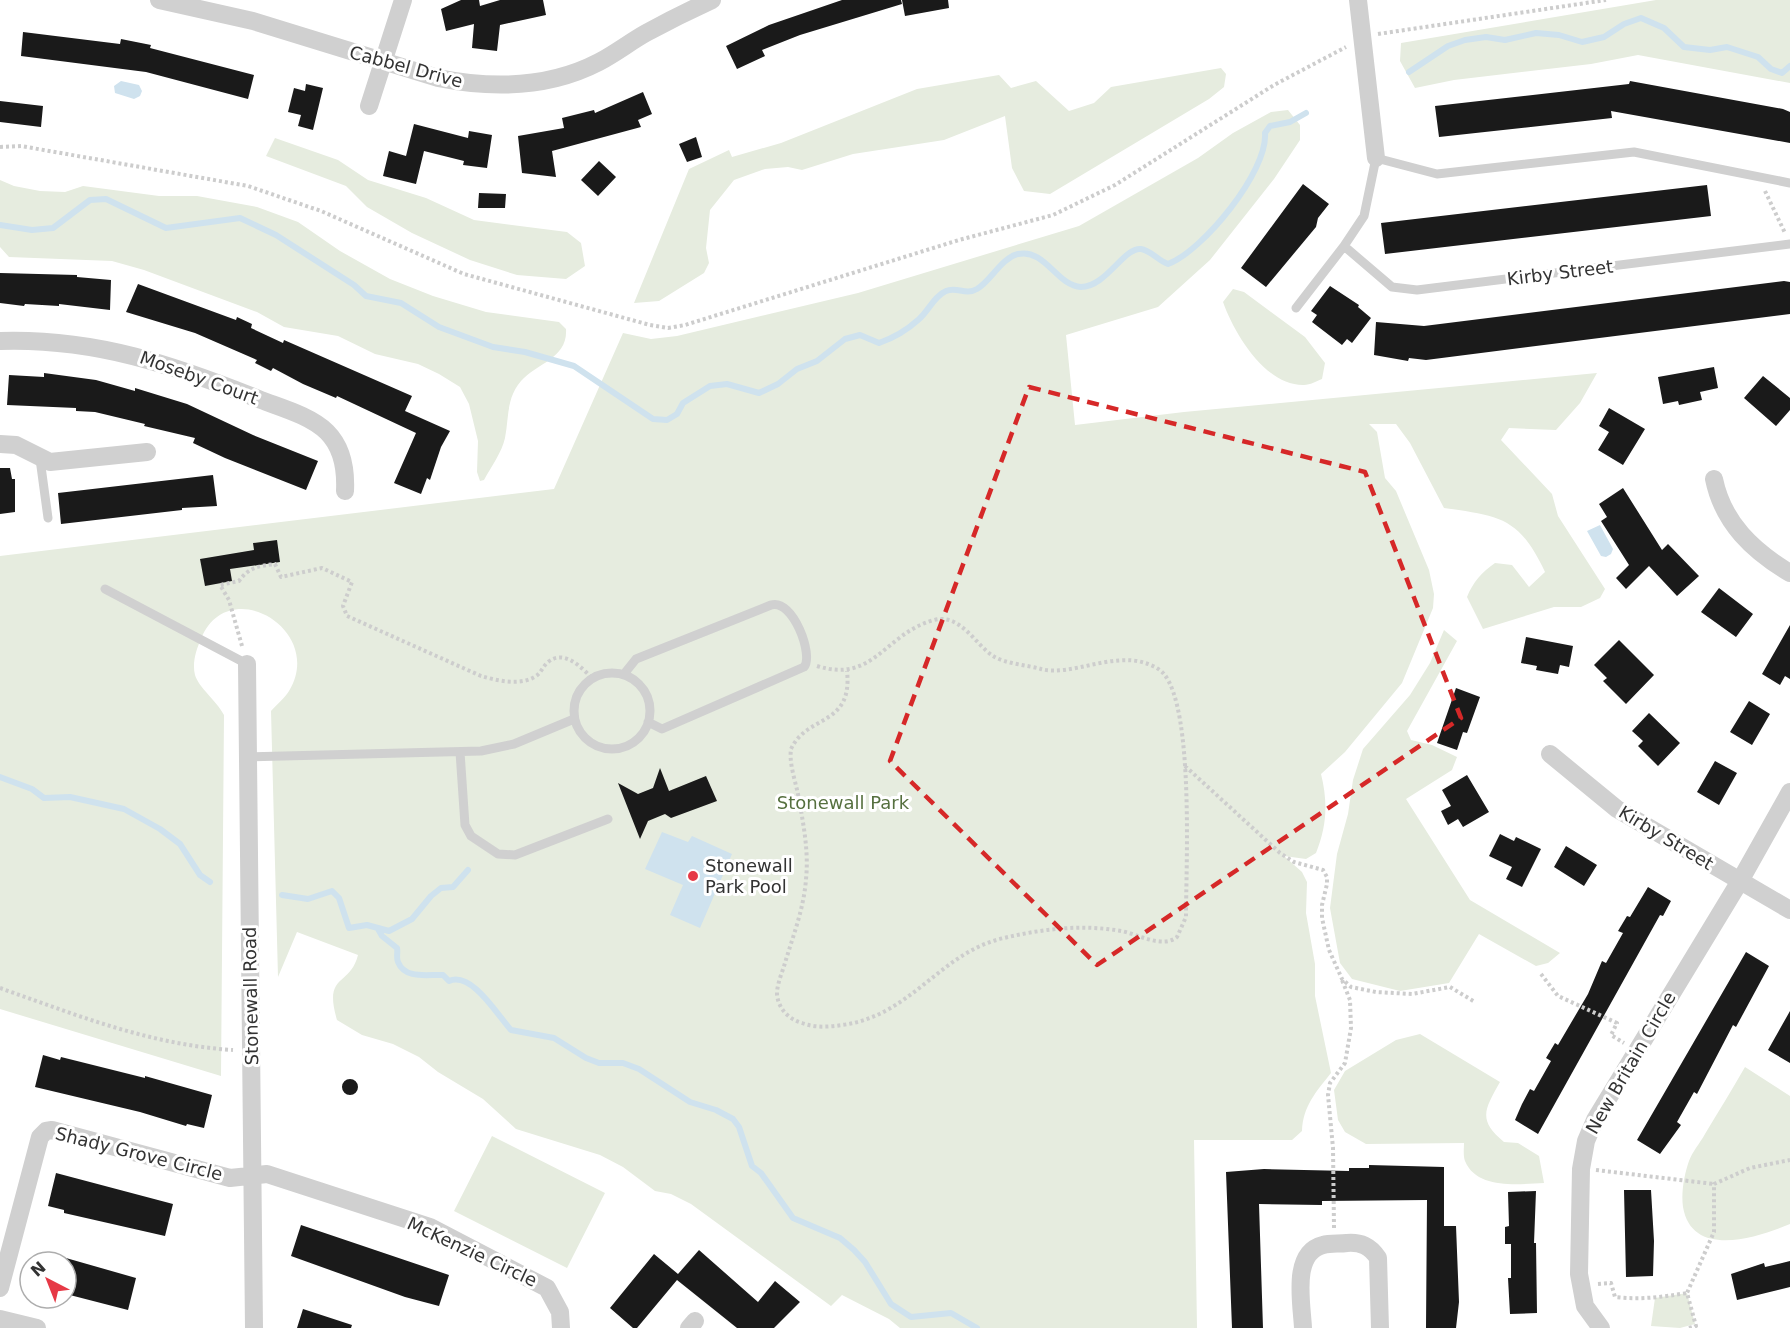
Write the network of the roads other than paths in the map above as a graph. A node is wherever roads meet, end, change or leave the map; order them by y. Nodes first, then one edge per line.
1 (159, 0) edge
2 (403, 0) edge
3 (712, 0) edge
4 (1358, 0) edge
5 (381, 62) junction
6 (369, 106) dead end
7 (1376, 158) junction
8 (1790, 183) edge
9 (1790, 244) edge
10 (1344, 246) junction
11 (1296, 308) dead end
12 (0, 341) edge
13 (0, 444) edge
14 (147, 452) dead end
15 (40, 459) junction
16 (1714, 479) dead end
17 (345, 491) dead end
18 (48, 518) dead end
19 (1790, 573) edge
20 (105, 589) dead end
21 (247, 664) joint
22 (624, 674) junction
23 (574, 719) junction
24 (648, 722) junction
25 (460, 752) junction
26 (1550, 754) dead end
27 (248, 757) junction
28 (1790, 792) edge
29 (608, 819) dead end
30 (1740, 881) junction
31 (1790, 910) edge
32 (252, 1176) junction
33 (0, 1288) edge
34 (0, 1319) edge
35 (37, 1328) edge
36 (254, 1328) edge
37 (561, 1328) edge
38 (1303, 1328) edge
39 (1380, 1328) edge
40 (1601, 1328) edge

1 - 5 street, Cabbel Drive
2 - 5 street
3 - 5 street, Cabbel Drive
4 - 7 street
5 - 6 street
7 - 8 lane
7 - 10 lane
9 - 10 lane, Kirby Street
10 - 11 lane
12 - 17 street, Moseby Court
13 - 15 street
14 - 15 street
15 - 18 lane
16 - 19 street
20 - 21 lane
21 - 27 street, Stonewall Road
22 - 23 lane
22 - 24 lane
22 - 24 lane
23 - 24 lane
23 - 25 lane
25 - 27 lane
25 - 29 lane
26 - 30 street, Kirby Street
27 - 32 street, Stonewall Road
28 - 30 street, New Britain Circle
30 - 31 street, Kirby Street
30 - 40 street, New Britain Circle
32 - 33 street, Shady Grove Circle
32 - 36 street, Stonewall Road
32 - 37 street, McKenzie Circle
34 - 35 street
38 - 39 street

